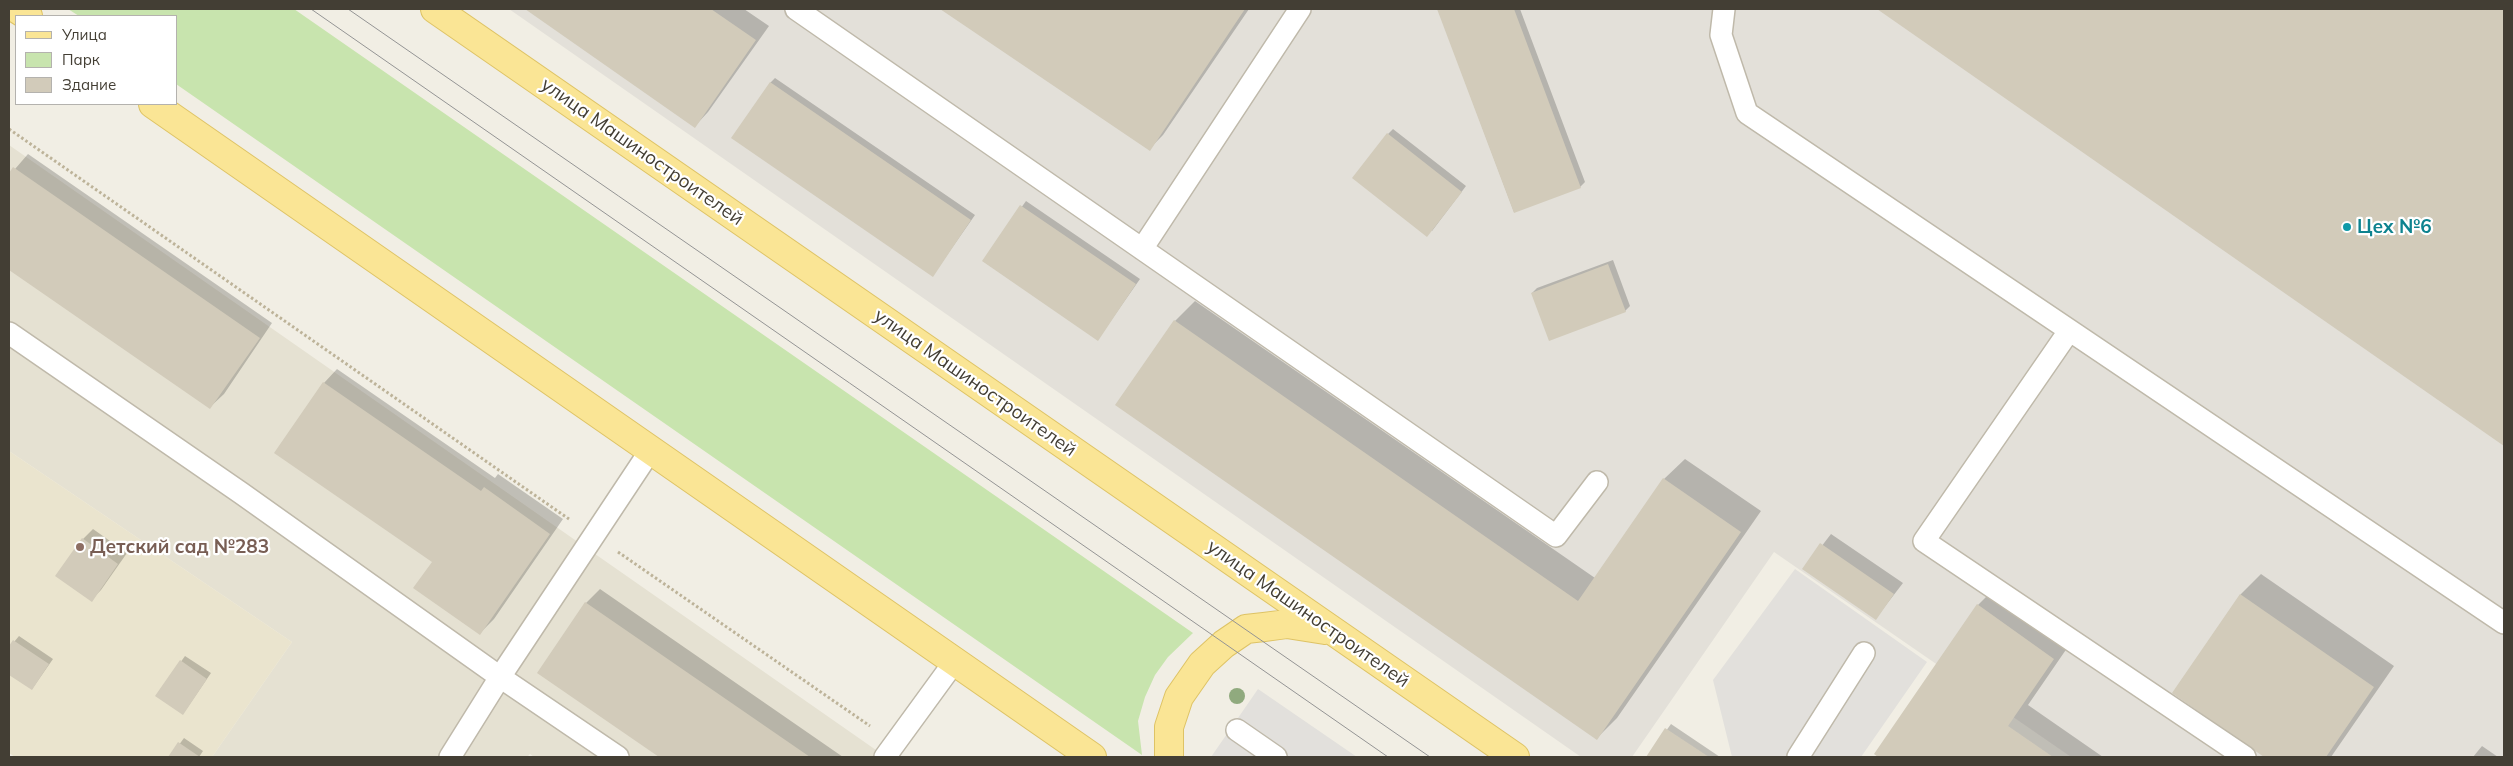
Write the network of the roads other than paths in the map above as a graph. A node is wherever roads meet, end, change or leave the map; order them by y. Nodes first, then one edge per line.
1 (435, 9) edge
2 (1300, 9) edge
3 (1724, 9) edge
4 (804, 11) edge
5 (154, 105) edge
6 (1142, 248) junction
7 (2069, 331) junction
8 (9, 333) edge
9 (650, 452) junction
10 (1597, 482) dead end
11 (2504, 623) edge
12 (1331, 631) junction
13 (1864, 654) dead end
14 (955, 661) junction
15 (500, 677) junction
16 (1237, 730) dead end
17 (890, 750) edge
18 (450, 757) edge
19 (618, 757) edge
20 (1092, 757) edge
21 (1169, 757) edge
22 (1276, 757) edge
23 (1515, 757) edge
24 (1798, 757) edge
25 (2245, 757) edge

1 - 12 main road, улица Машиностроителей
2 - 6 lane
3 - 7 lane
4 - 6 lane
5 - 9 main road
6 - 10 lane
7 - 11 lane
7 - 25 lane
8 - 15 lane
9 - 14 main road
9 - 15 lane
12 - 21 main road
12 - 23 main road, улица Машиностроителей
13 - 24 lane
14 - 17 lane
14 - 20 main road
15 - 18 lane
15 - 19 lane
16 - 22 lane

